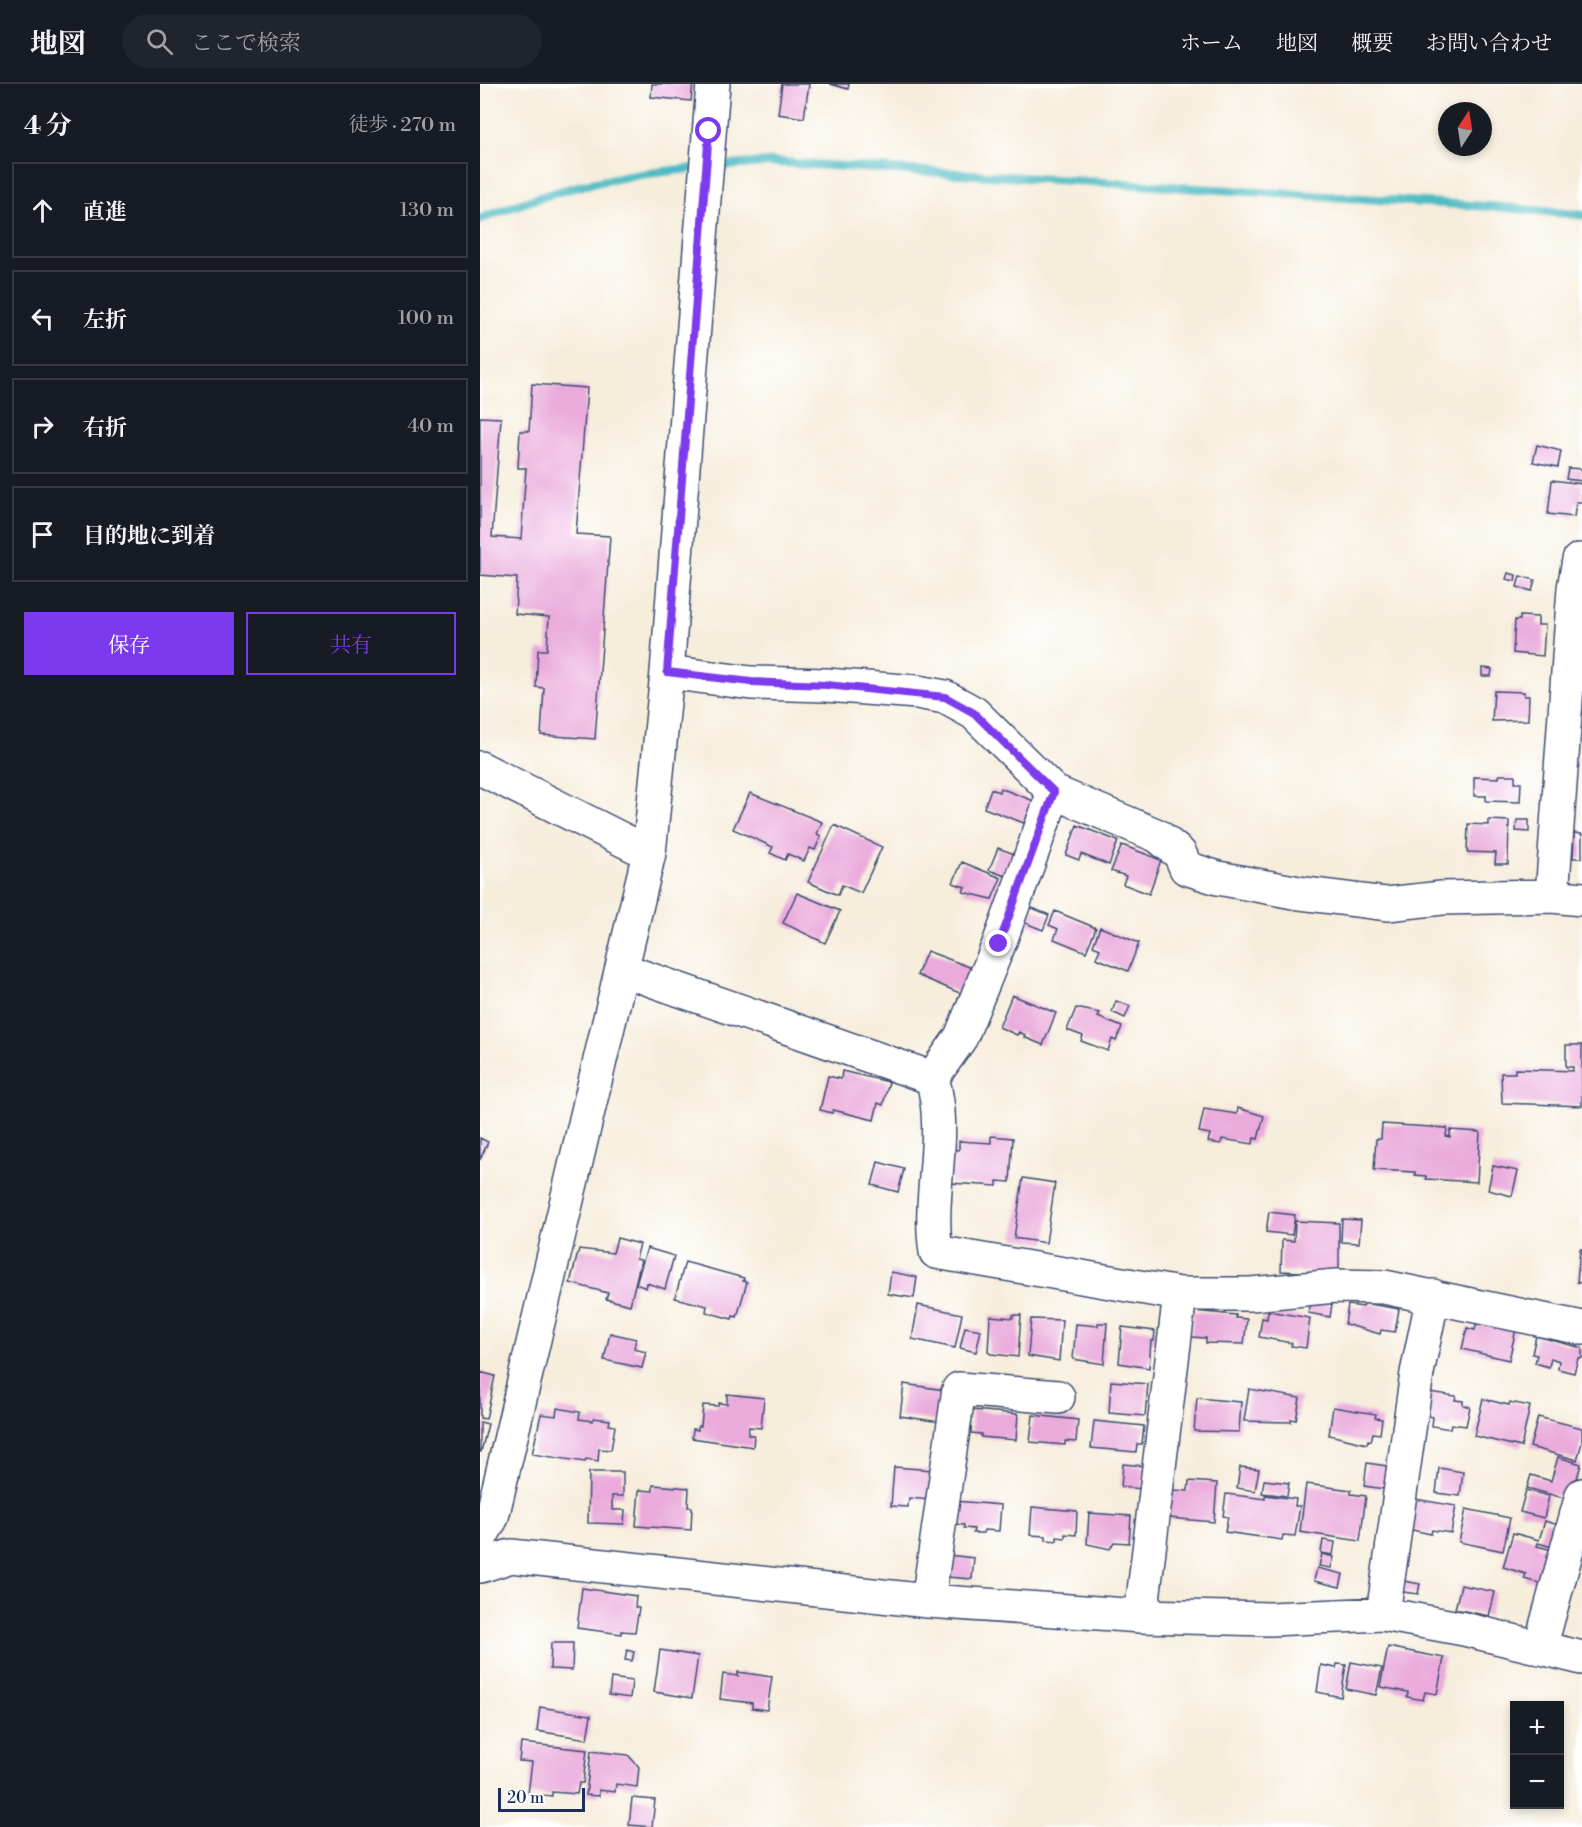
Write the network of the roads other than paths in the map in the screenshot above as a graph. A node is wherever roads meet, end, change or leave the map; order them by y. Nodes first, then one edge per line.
1 (713, 84) edge
2 (1582, 561) edge
3 (667, 672) junction
4 (480, 768) edge
5 (1054, 792) junction
6 (649, 853) junction
7 (1567, 897) edge
8 (623, 970) junction
9 (932, 1078) junction
10 (1180, 1294) junction
11 (1433, 1296) junction
12 (1582, 1328) edge
13 (1058, 1397) dead end
14 (1582, 1495) edge
15 (480, 1538) edge
16 (480, 1566) edge
17 (928, 1601) junction
18 (1383, 1614) junction
19 (1141, 1616) junction
20 (1540, 1648) junction
21 (1582, 1658) edge

1 - 3 street
2 - 7 street
3 - 5 street
3 - 6 street
4 - 6 street
5 - 7 street
5 - 9 street
6 - 8 street
8 - 9 street
8 - 15 street
9 - 10 street
10 - 11 street
10 - 19 street
11 - 12 street
11 - 18 street
13 - 17 street
14 - 20 street
16 - 17 street
17 - 19 street
18 - 19 street
18 - 20 street
20 - 21 street

